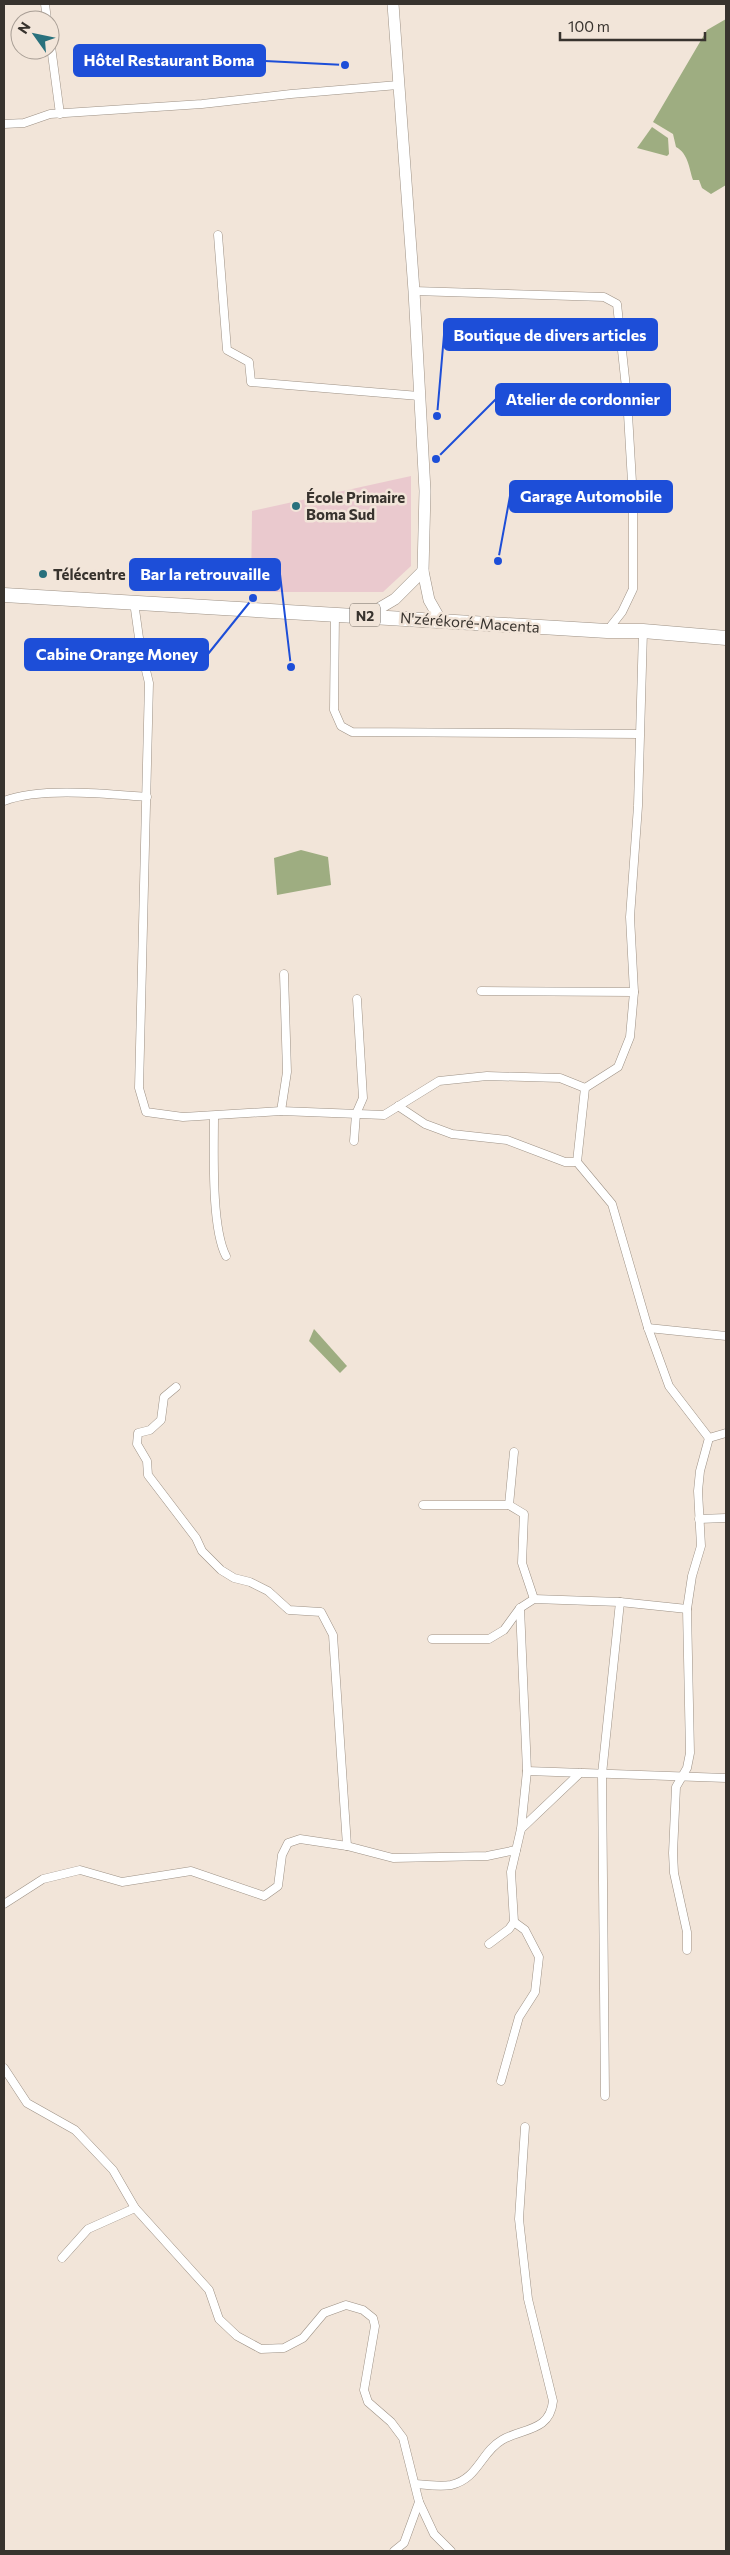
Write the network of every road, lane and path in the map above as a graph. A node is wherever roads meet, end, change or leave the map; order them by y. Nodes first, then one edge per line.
1 (393, 4) edge
2 (53, 60) edge
3 (398, 85) junction
4 (60, 114) junction
5 (4, 124) edge
6 (218, 235) dead end
7 (414, 291) junction
8 (419, 396) junction
9 (423, 571) junction
10 (4, 595) edge
11 (134, 602) junction
12 (335, 614) junction
13 (368, 615) junction
14 (441, 621) junction
15 (607, 631) junction
16 (642, 631) junction
17 (726, 638) edge
18 (639, 734) junction
19 (146, 797) junction
20 (4, 801) edge
21 (284, 974) dead end
22 (480, 991) dead end
23 (634, 992) junction
24 (357, 999) dead end
25 (585, 1088) junction
26 (398, 1106) junction
27 (281, 1110) junction
28 (356, 1114) junction
29 (214, 1116) junction
30 (354, 1141) dead end
31 (577, 1162) junction
32 (226, 1256) dead end
33 (648, 1328) junction
34 (726, 1336) edge
35 (176, 1387) dead end
36 (726, 1434) edge
37 (709, 1438) junction
38 (514, 1452) dead end
39 (423, 1505) dead end
40 (509, 1505) junction
41 (726, 1518) edge
42 (699, 1519) junction
43 (534, 1599) junction
44 (620, 1602) junction
45 (520, 1608) junction
46 (687, 1609) junction
47 (432, 1639) dead end
48 (527, 1771) junction
49 (580, 1773) junction
50 (602, 1774) junction
51 (680, 1776) junction
52 (726, 1778) edge
53 (521, 1829) junction
54 (347, 1846) junction
55 (516, 1850) junction
56 (4, 1904) edge
57 (514, 1922) junction
58 (490, 1944) dead end
59 (687, 1950) dead end
60 (4, 2068) edge
61 (501, 2081) dead end
62 (605, 2096) dead end
63 (525, 2127) dead end
64 (135, 2208) junction
65 (62, 2258) dead end
66 (416, 2484) junction
67 (419, 2502) junction
68 (394, 2551) edge
69 (451, 2551) edge

1 - 3 street
2 - 4 street
3 - 4 street
3 - 7 street
4 - 5 street
6 - 8 street
7 - 8 street
7 - 15 street
8 - 9 street
9 - 13 street
9 - 14 street
10 - 11 highway, N'zérékoré-Macenta / N2
11 - 12 highway, N'zérékoré-Macenta / N2
11 - 19 street
12 - 13 highway, N'zérékoré-Macenta / N2
12 - 18 street
13 - 14 highway, N'zérékoré-Macenta / N2
14 - 15 highway, N'zérékoré-Macenta / N2
15 - 16 highway, N'zérékoré-Macenta / N2
16 - 17 highway, N'zérékoré-Macenta / N2
16 - 18 street
18 - 23 street
19 - 20 street
19 - 29 street
21 - 27 street
22 - 23 street
23 - 25 street
24 - 28 street
25 - 26 street
25 - 31 street
26 - 28 street
26 - 31 street
27 - 28 street
27 - 29 street
28 - 30 street
29 - 32 street
31 - 33 street
33 - 34 street
33 - 37 street
35 - 54 street
36 - 37 street
37 - 42 street
38 - 40 street
39 - 40 street
40 - 43 street
41 - 42 street
42 - 46 street
43 - 44 street
43 - 45 street
44 - 46 street
44 - 50 street
45 - 47 street
45 - 48 street
46 - 51 street
48 - 49 street
48 - 53 street
49 - 50 street
49 - 53 street
50 - 51 street
50 - 62 street
51 - 52 street
51 - 59 street
53 - 55 street
54 - 55 street
54 - 56 street
55 - 57 street
57 - 58 street
57 - 61 street
60 - 64 street
63 - 66 street
64 - 65 street
64 - 66 street
66 - 67 street
67 - 68 street
67 - 69 street

